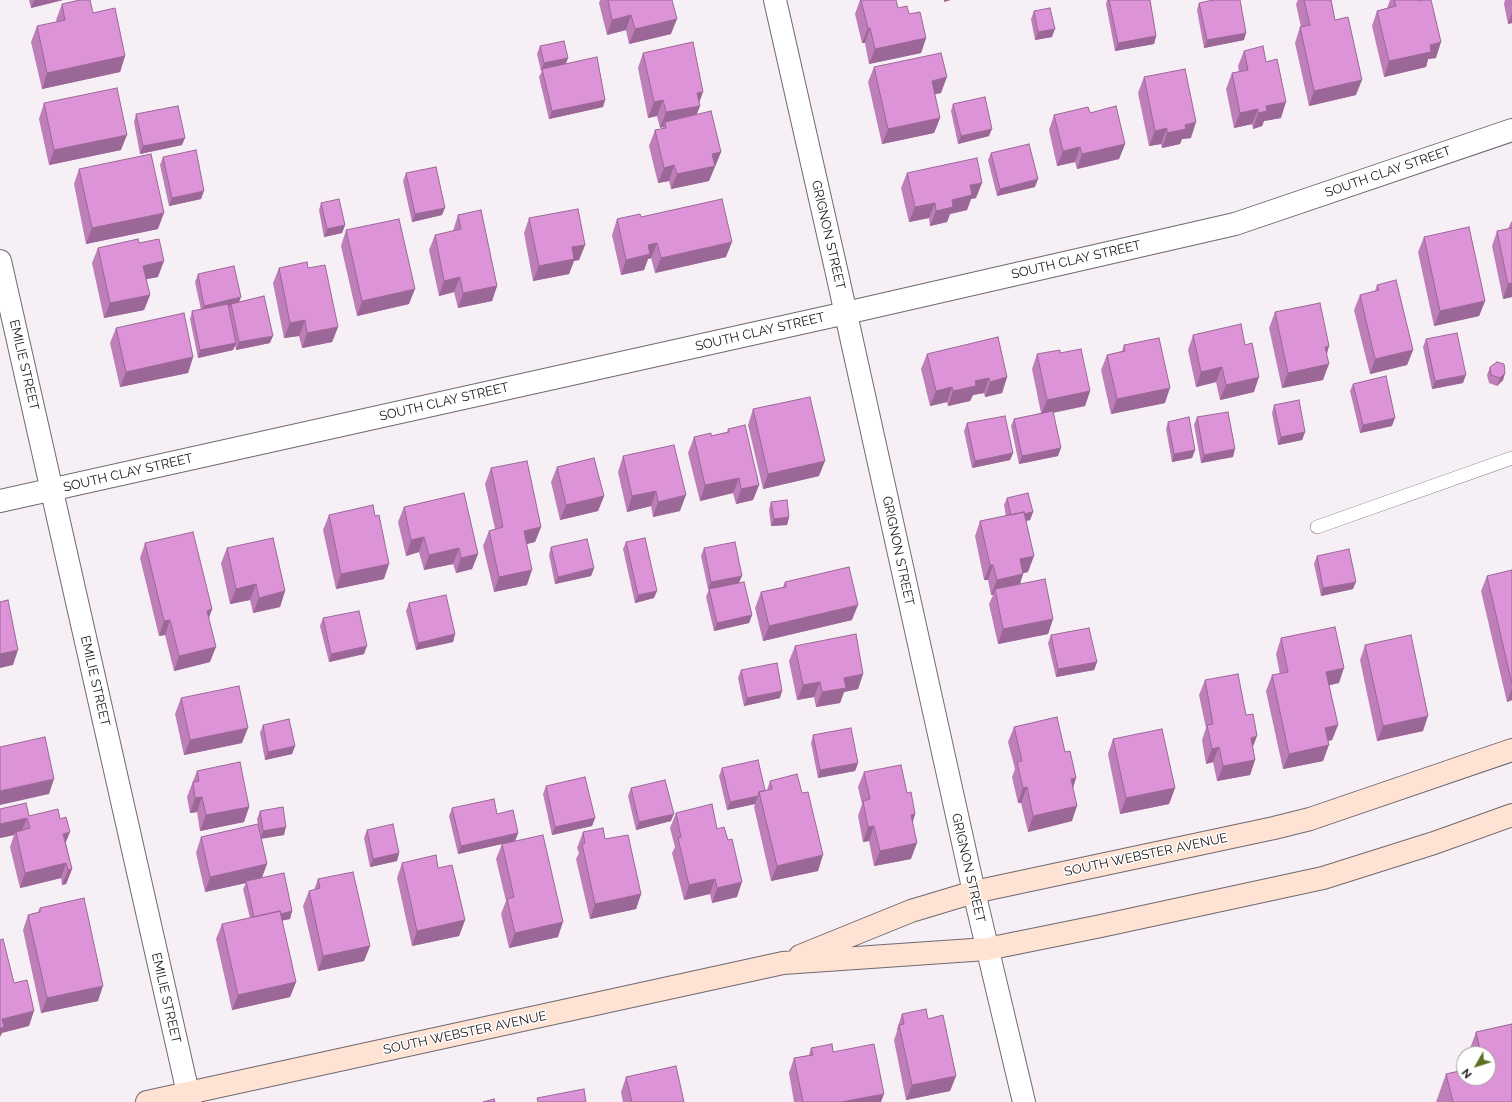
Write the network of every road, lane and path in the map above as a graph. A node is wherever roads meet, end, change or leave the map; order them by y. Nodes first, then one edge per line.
1 (775, 0) edge
2 (1512, 130) edge
3 (0, 261) edge
4 (846, 313) junction
5 (1512, 458) edge
6 (52, 490) junction
7 (0, 501) edge
8 (1317, 527) dead end
9 (1512, 750) edge
10 (1512, 815) edge
11 (974, 892) junction
12 (987, 949) junction
13 (782, 963) junction
14 (189, 1097) edge
15 (147, 1102) edge
16 (1024, 1102) edge

1 - 4 street, GRIGNON STREET
2 - 4 street, SOUTH CLAY STREET
3 - 6 street, EMILIE STREET
4 - 6 street, SOUTH CLAY STREET
4 - 11 street, GRIGNON STREET
5 - 8 lane
6 - 7 street, SOUTH CLAY STREET
6 - 14 street, EMILIE STREET
9 - 11 main road, SOUTH WEBSTER AVENUE
10 - 12 main road, SOUTH WEBSTER AVENUE
11 - 12 street, GRIGNON STREET
11 - 13 main road, SOUTH WEBSTER AVENUE
12 - 13 main road, SOUTH WEBSTER AVENUE
12 - 16 street, GRIGNON STREET
13 - 14 main road, SOUTH WEBSTER AVENUE
14 - 15 main road, SOUTH WEBSTER AVENUE

